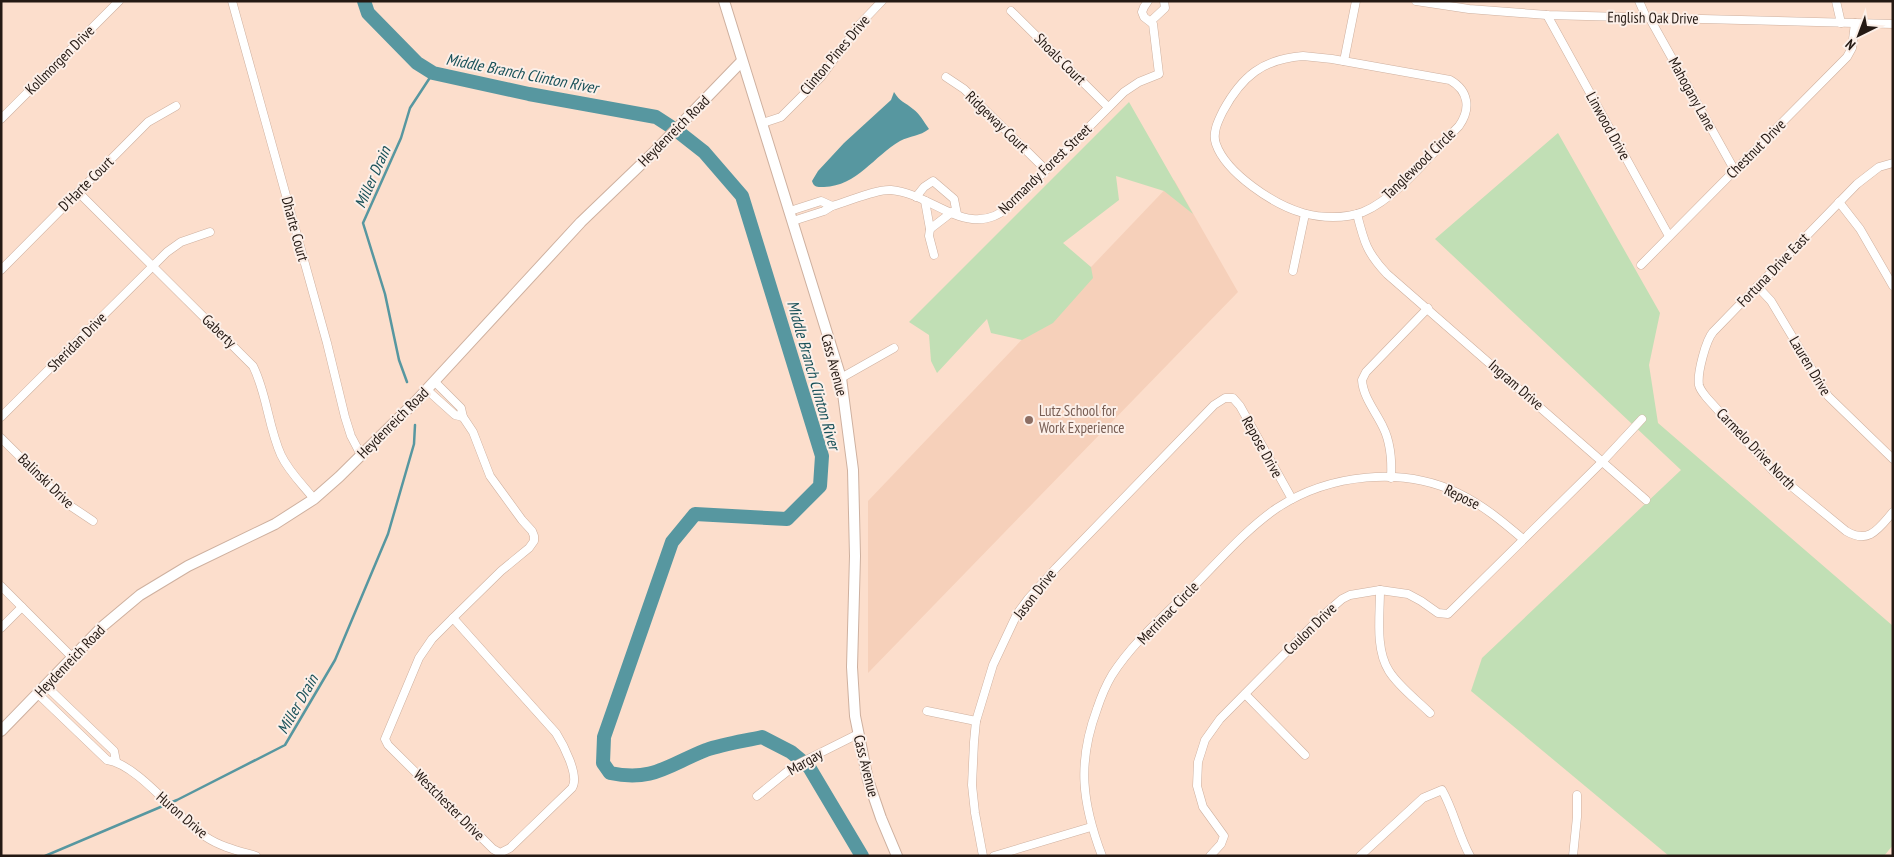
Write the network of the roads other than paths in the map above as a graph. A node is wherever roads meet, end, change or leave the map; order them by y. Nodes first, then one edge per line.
1 (119, 1) edge
2 (232, 1) edge
3 (724, 1) edge
4 (882, 1) edge
5 (1148, 1) edge
6 (1164, 1) edge
7 (1356, 1) edge
8 (1416, 1) edge
9 (1639, 1) edge
10 (1836, 1) edge
11 (1011, 11) dead end
12 (1547, 16) junction
13 (1647, 17) junction
14 (1151, 22) junction
15 (1840, 22) junction
16 (1855, 23) junction
17 (1892, 23) edge
18 (742, 61) junction
19 (1344, 61) junction
20 (946, 77) dead end
21 (176, 106) dead end
22 (1108, 107) junction
23 (1, 119) edge
24 (762, 123) junction
25 (1893, 163) edge
26 (1046, 170) junction
27 (1734, 171) junction
28 (78, 192) junction
29 (916, 197) junction
30 (925, 202) junction
31 (1839, 202) junction
32 (955, 213) junction
33 (1305, 214) junction
34 (1357, 214) junction
35 (791, 216) junction
36 (930, 229) junction
37 (210, 232) dead end
38 (1669, 236) junction
39 (934, 255) dead end
40 (1641, 265) dead end
41 (152, 266) junction
42 (1, 270) edge
43 (1292, 271) dead end
44 (1757, 286) junction
45 (1893, 286) edge
46 (1428, 308) junction
47 (894, 348) dead end
48 (1702, 363) joint
49 (841, 378) junction
50 (434, 380) junction
51 (426, 389) junction
52 (451, 397) junction
53 (1229, 397) joint
54 (443, 405) junction
55 (463, 417) junction
56 (1, 418) edge
57 (1642, 419) dead end
58 (1, 438) edge
59 (361, 455) junction
60 (1893, 459) edge
61 (1603, 461) junction
62 (1392, 478) junction
63 (314, 499) junction
64 (1292, 500) junction
65 (1646, 500) dead end
66 (1893, 512) edge
67 (93, 521) dead end
68 (1523, 539) junction
69 (1, 586) edge
70 (1380, 590) junction
71 (22, 607) junction
72 (453, 618) junction
73 (1, 628) edge
74 (73, 658) junction
75 (46, 686) junction
76 (38, 694) junction
77 (1245, 694) junction
78 (927, 711) dead end
79 (1430, 713) dead end
80 (976, 721) junction
81 (1, 730) edge
82 (94, 732) junction
83 (858, 734) junction
84 (86, 740) junction
85 (1305, 755) dead end
86 (116, 761) junction
87 (1577, 795) dead end
88 (757, 796) dead end
89 (1091, 827) junction
90 (256, 856) edge
91 (897, 856) edge
92 (984, 856) edge
93 (994, 856) edge
94 (1102, 856) edge
95 (1210, 856) edge
96 (1360, 856) edge
97 (1470, 856) edge
98 (1573, 856) edge

1 - 23 street, Kollmorgen Drive
2 - 59 street, Dharte Court
3 - 18 street, Cass Avenue
4 - 24 street, Clinton Pines Drive
5 - 14 street
6 - 14 street
7 - 19 street
8 - 12 street, English Oak Drive
9 - 13 street, Mahogany Lane
10 - 15 street
11 - 22 street, Shoals Court
12 - 13 street, English Oak Drive
12 - 38 street, Linwood Drive
13 - 15 street, English Oak Drive
13 - 27 street, Mahogany Lane
14 - 22 street, Normandy Forest Street
15 - 16 street, English Oak Drive
16 - 17 street, English Oak Drive
16 - 27 street, Chestnut Drive
18 - 24 street, Cass Avenue
18 - 50 street, Heydenreich Road
19 - 33 street, Tanglewood Circle
19 - 34 street, Tanglewood Circle
20 - 26 street, Ridgeway Court
21 - 28 street, D'Harte Court
22 - 26 street, Normandy Forest Street
24 - 35 street, Cass Avenue
25 - 31 street, Fortuna Drive East
26 - 32 street, Normandy Forest Street
27 - 38 street, Chestnut Drive
28 - 41 street, Gaberty
28 - 42 street, D'Harte Court
29 - 30 street, Normandy Forest Street
29 - 32 street
29 - 35 street, Normandy Forest Street
30 - 32 street, Normandy Forest Street
30 - 36 street
31 - 44 street, Fortuna Drive East
31 - 45 street
32 - 36 street
33 - 34 street, Tanglewood Circle
33 - 43 street
34 - 46 street, Ingram Drive
35 - 49 street, Cass Avenue
36 - 39 street
37 - 41 street, Sheridan Drive
38 - 40 street, Chestnut Drive
41 - 56 street, Sheridan Drive
41 - 63 street, Gaberty
44 - 48 street, Fortuna Drive East
44 - 60 street, Lauren Drive
46 - 61 street, Ingram Drive
46 - 62 street
47 - 49 street
48 - 66 street, Carmelo Drive North
49 - 83 street, Cass Avenue
50 - 51 street, Heydenreich Road
50 - 52 street, Westchester Drive
51 - 54 street, Westchester Drive
51 - 59 street, Heydenreich Road
52 - 54 street
52 - 55 street, Westchester Drive
53 - 64 street, Repose Drive
53 - 80 street, Jason Drive
54 - 55 street, Westchester Drive
55 - 72 street, Westchester Drive
57 - 61 street, Coulon Drive
58 - 67 street, Balinski Drive
59 - 63 street, Heydenreich Road
61 - 65 street, Ingram Drive
61 - 68 street, Coulon Drive
62 - 64 street, Merrimac Circle
62 - 68 street, Repose
63 - 74 street, Heydenreich Road
64 - 89 street, Merrimac Circle
68 - 70 street, Coulon Drive
69 - 71 street
70 - 77 street, Coulon Drive
70 - 79 street
71 - 73 street
71 - 74 street
72 - 72 street, Westchester Drive
74 - 75 street, Heydenreich Road
75 - 76 street, Heydenreich Road
75 - 82 street, Huron Drive
76 - 81 street, Heydenreich Road
76 - 84 street, Huron Drive
77 - 85 street
77 - 95 street, Coulon Drive
78 - 80 street
80 - 92 street, Jason Drive
82 - 84 street
82 - 86 street, Huron Drive
83 - 88 street, Margay
83 - 91 street, Cass Avenue
84 - 86 street, Huron Drive
86 - 90 street, Huron Drive
87 - 98 street
89 - 93 street
89 - 94 street, Merrimac Circle
96 - 97 street

